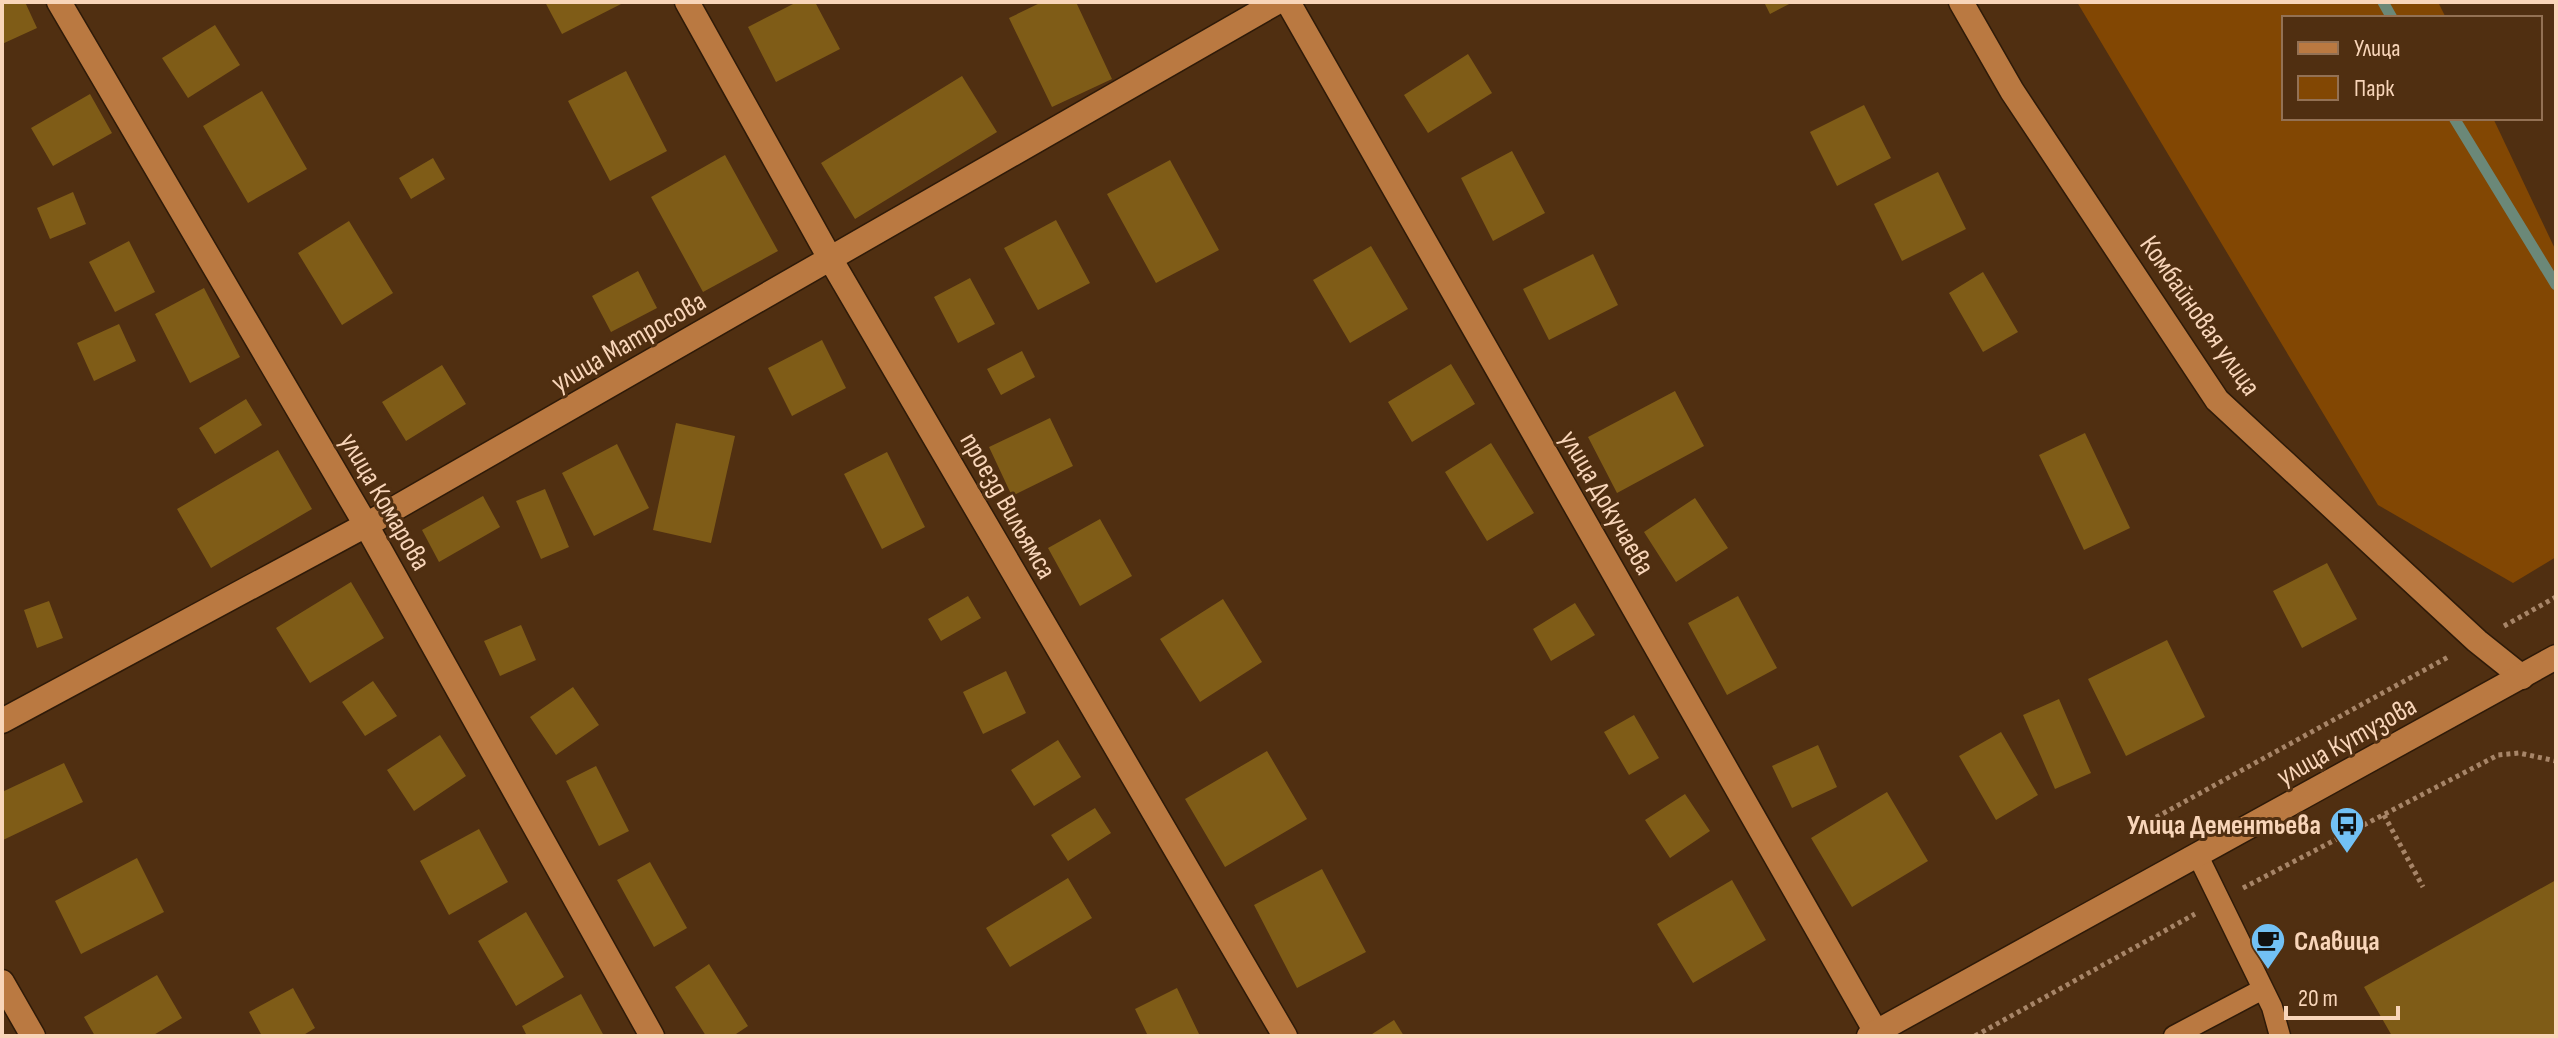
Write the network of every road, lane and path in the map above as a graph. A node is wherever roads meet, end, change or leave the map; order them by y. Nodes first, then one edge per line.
1 (59, 2) edge
2 (687, 2) edge
3 (1277, 2) edge
4 (1288, 2) edge
5 (1961, 2) edge
6 (831, 260) junction
7 (366, 525) junction
8 (2556, 597) edge
9 (2477, 641) junction
10 (2556, 657) edge
11 (2522, 677) junction
12 (2, 721) edge
13 (2556, 761) edge
14 (2384, 815) junction
15 (2142, 825) dead end
16 (2198, 856) junction
17 (2423, 887) dead end
18 (2218, 901) junction
19 (2, 982) edge
20 (2263, 989) junction
21 (1872, 1034) edge
22 (33, 1036) edge
23 (652, 1036) edge
24 (1285, 1036) edge
25 (1975, 1036) edge
26 (2174, 1036) edge
27 (2280, 1036) edge

1 - 7 street, улица Комарова
2 - 6 street, проезд Вильямса
3 - 6 street, улица Матросова
4 - 21 street, улица Докучаева
5 - 9 street, Комбайновая улица
6 - 7 street, улица Матросова
6 - 24 street, проезд Вильямса
7 - 12 street, улица Матросова
7 - 23 street, улица Комарова
8 - 9 path
9 - 11 street, Комбайновая улица
9 - 15 path
10 - 11 street, улица Кутузова
11 - 16 street, улица Кутузова
13 - 14 path
14 - 17 path
14 - 18 path
16 - 18 lane
16 - 21 street, улица Кутузова
18 - 20 lane
18 - 25 path
19 - 22 street
20 - 26 lane
20 - 27 lane

